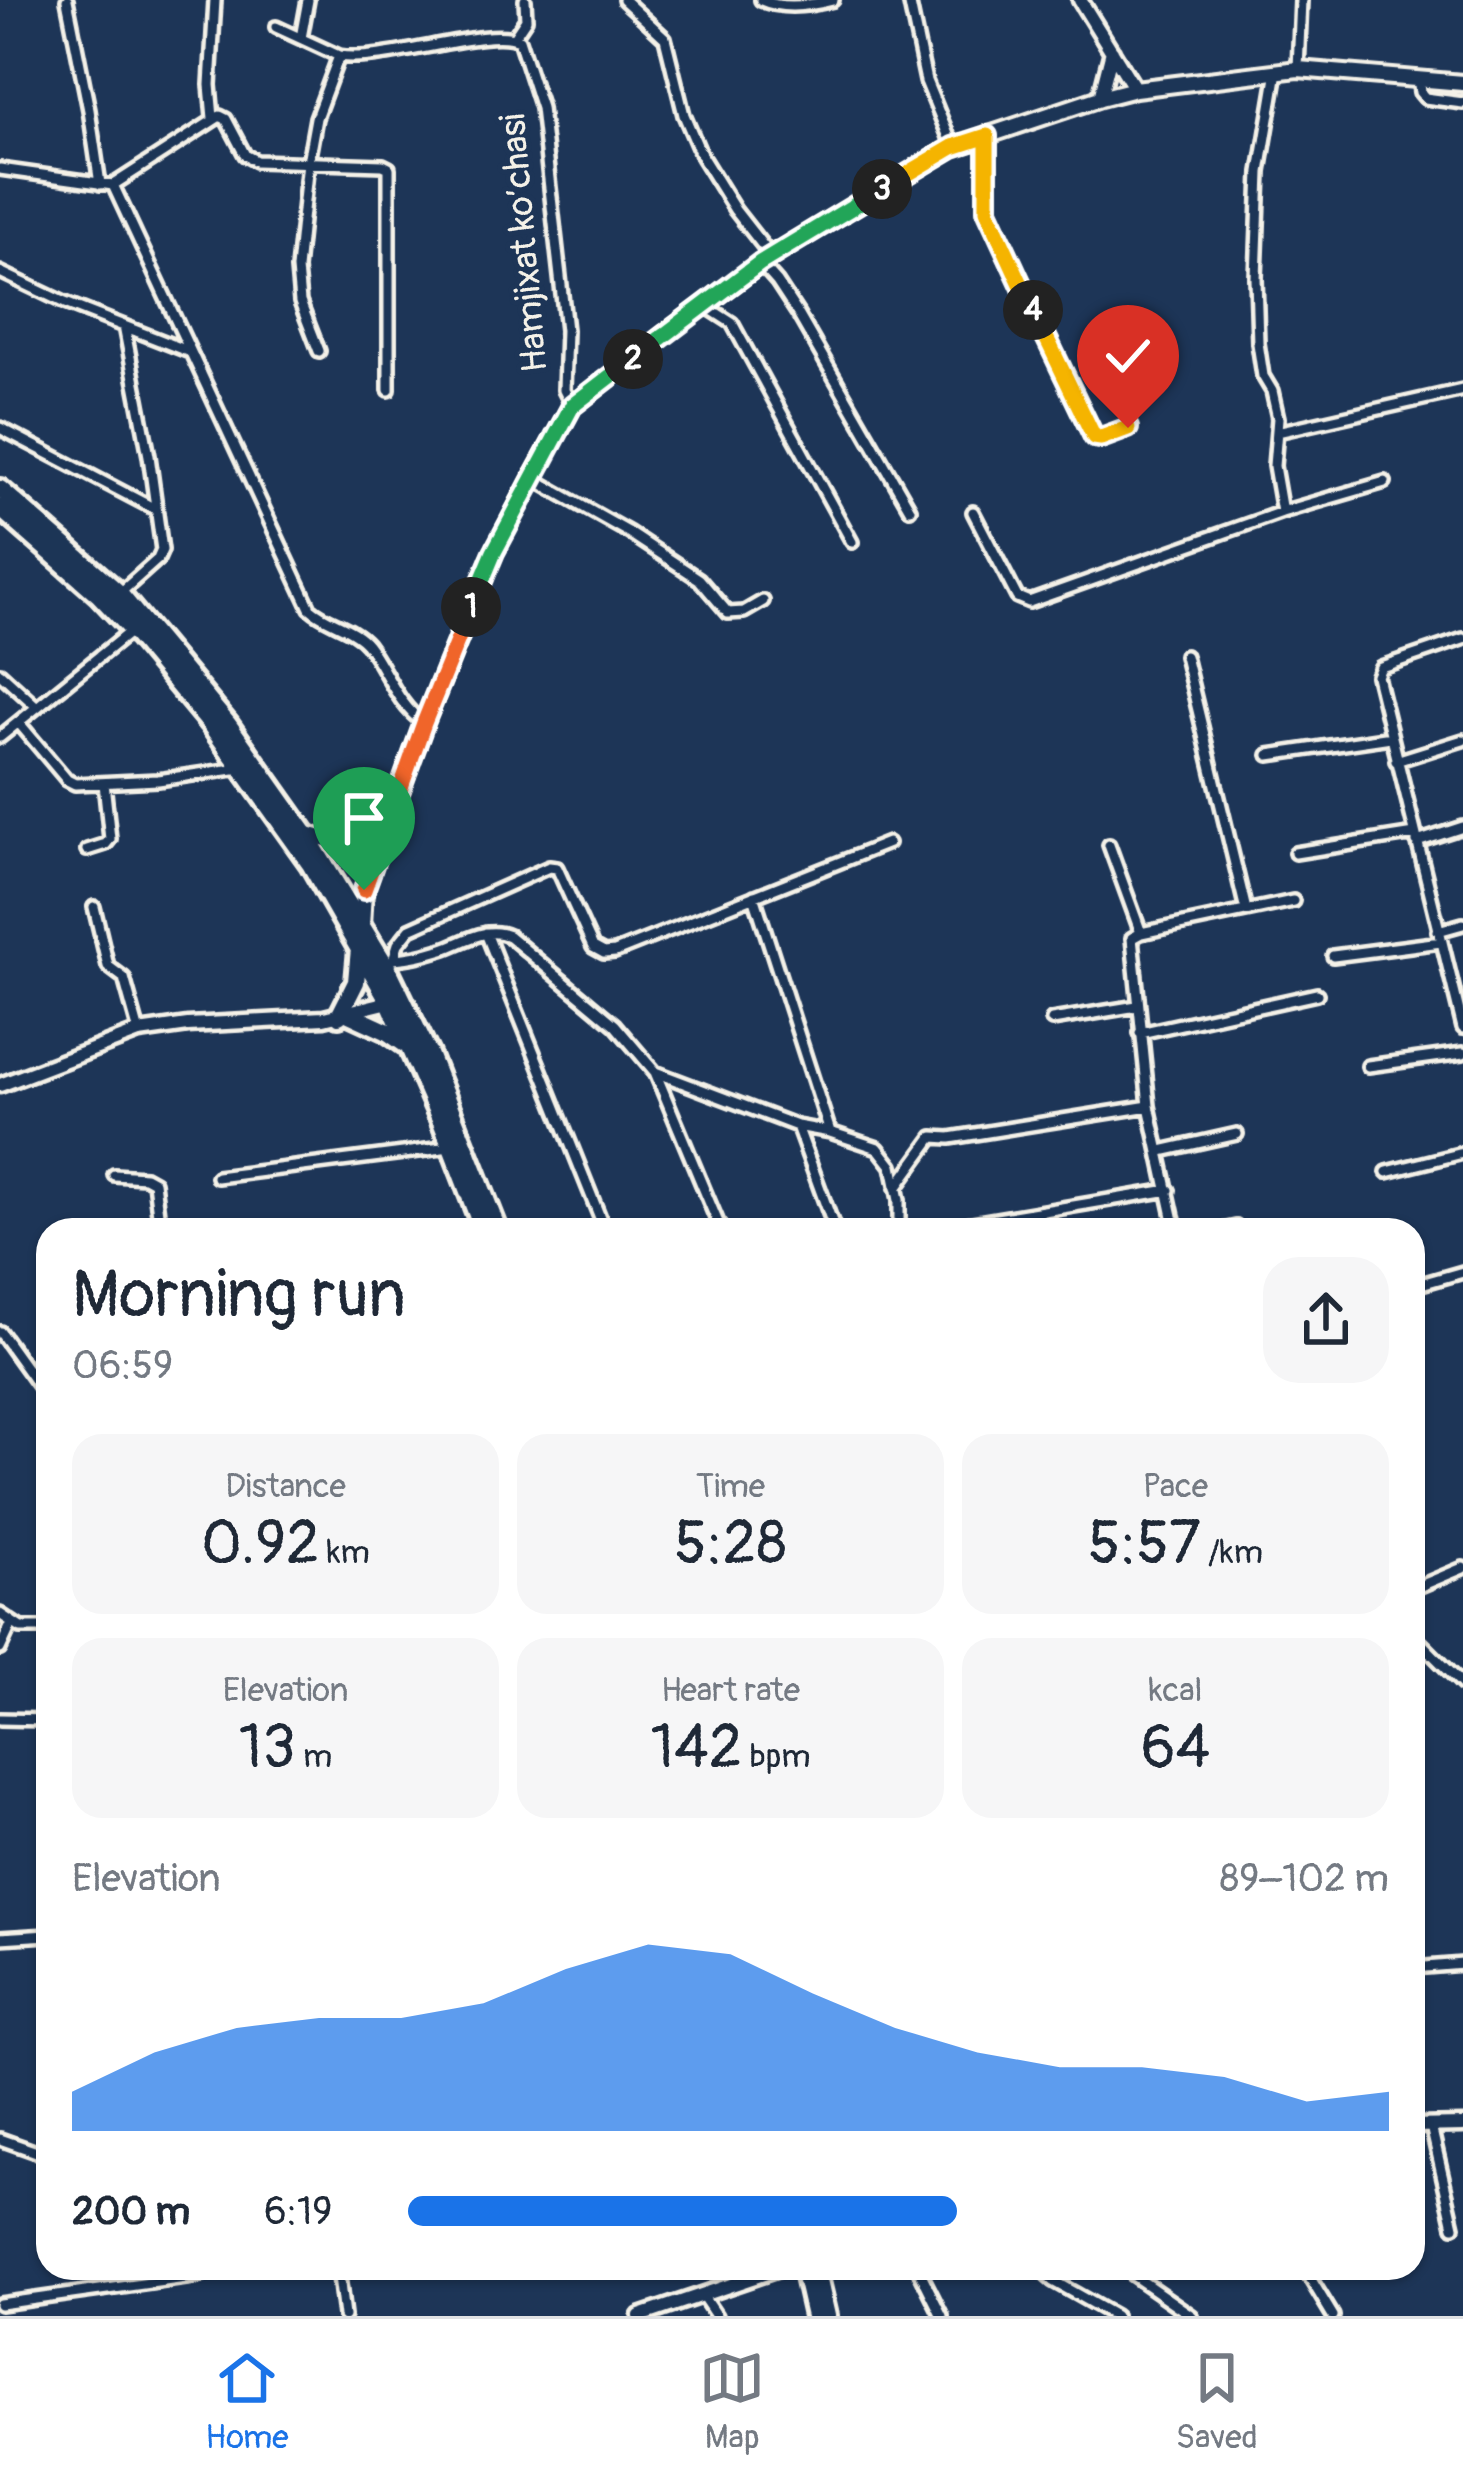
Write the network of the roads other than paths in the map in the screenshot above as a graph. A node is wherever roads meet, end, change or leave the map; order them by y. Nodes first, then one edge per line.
1 (67, 0) edge
2 (215, 0) edge
3 (308, 0) edge
4 (525, 0) edge
5 (624, 0) edge
6 (761, 0) edge
7 (833, 0) edge
8 (909, 0) edge
9 (1080, 0) edge
10 (1301, 0) edge
11 (276, 27) dead end
12 (514, 37) junction
13 (301, 38) junction
14 (1112, 51) junction
15 (339, 56) junction
16 (1298, 69) junction
17 (1277, 71) junction
18 (1418, 77) junction
19 (1463, 82) edge
20 (1135, 89) junction
21 (1100, 98) junction
22 (1463, 103) edge
23 (213, 118) junction
24 (987, 136) junction
25 (953, 147) junction
26 (308, 162) junction
27 (0, 169) edge
28 (100, 184) junction
29 (113, 185) junction
30 (766, 260) junction
31 (0, 272) edge
32 (703, 305) junction
33 (124, 326) junction
34 (319, 351) dead end
35 (190, 352) junction
36 (389, 390) dead end
37 (1463, 390) edge
38 (572, 406) junction
39 (0, 428) edge
40 (1128, 428) dead end
41 (1276, 432) junction
42 (532, 478) junction
43 (1385, 482) dead end
44 (0, 489) edge
45 (0, 508) edge
46 (155, 509) junction
47 (910, 509) dead end
48 (973, 512) dead end
49 (1282, 512) junction
50 (852, 542) dead end
51 (119, 593) junction
52 (763, 602) dead end
53 (132, 630) junction
54 (1463, 639) edge
55 (1185, 656) dead end
56 (0, 673) edge
57 (37, 707) junction
58 (20, 723) junction
59 (424, 723) junction
60 (0, 737) edge
61 (1391, 737) junction
62 (1463, 740) edge
63 (1269, 755) dead end
64 (1396, 761) junction
65 (240, 768) junction
66 (104, 782) junction
67 (1463, 827) edge
68 (385, 830) junction
69 (305, 833) junction
70 (1416, 838) junction
71 (888, 843) dead end
72 (1109, 845) dead end
73 (87, 850) dead end
74 (1295, 853) dead end
75 (754, 896) junction
76 (1293, 901) dead end
77 (94, 907) dead end
78 (1246, 910) junction
79 (1463, 924) edge
80 (362, 926) junction
81 (486, 933) junction
82 (1141, 933) junction
83 (1440, 936) junction
84 (358, 949) junction
85 (1334, 956) dead end
86 (391, 964) junction
87 (1317, 994) dead end
88 (389, 1002) junction
89 (1138, 1006) junction
90 (344, 1015) junction
91 (1052, 1020) dead end
92 (1462, 1023) edge
93 (139, 1032) junction
94 (1140, 1033) junction
95 (410, 1049) junction
96 (1463, 1053) edge
97 (1368, 1066) dead end
98 (655, 1072) junction
99 (0, 1085) edge
100 (1149, 1106) junction
101 (797, 1126) junction
102 (830, 1132) junction
103 (1237, 1134) dead end
104 (450, 1147) junction
105 (1161, 1151) junction
106 (1463, 1153) edge
107 (1387, 1172) dead end
108 (114, 1175) dead end
109 (217, 1177) dead end
110 (896, 1188) junction
111 (1169, 1190) junction
112 (158, 1218) edge
113 (478, 1218) edge
114 (493, 1218) edge
115 (600, 1218) edge
116 (716, 1218) edge
117 (831, 1218) edge
118 (898, 1218) edge
119 (1002, 1218) edge
120 (1175, 1218) edge
121 (1463, 1272) edge
122 (1425, 1283) edge
123 (0, 1332) edge
124 (36, 1382) edge
125 (1463, 1568) edge
126 (1425, 1584) edge
127 (0, 1614) edge
128 (11, 1623) junction
129 (36, 1628) edge
130 (1425, 1647) edge
131 (0, 1649) edge
132 (1463, 1685) edge
133 (0, 1720) edge
134 (36, 1720) edge
135 (36, 1936) edge
136 (0, 1938) edge
137 (1463, 1964) edge
138 (1425, 1967) edge
139 (1463, 2125) edge
140 (1425, 2126) edge
141 (1431, 2126) junction
142 (0, 2139) edge
143 (36, 2152) edge
144 (1454, 2226) dead end
145 (171, 2280) edge
146 (340, 2280) edge
147 (746, 2280) edge
148 (806, 2280) edge
149 (819, 2280) edge
150 (924, 2280) edge
151 (1052, 2280) edge
152 (1140, 2280) edge
153 (1311, 2280) edge
154 (702, 2295) junction
155 (0, 2304) edge
156 (344, 2316) edge
157 (640, 2316) edge
158 (716, 2316) edge
159 (814, 2316) edge
160 (827, 2316) edge
161 (941, 2316) edge
162 (1115, 2316) edge
163 (1192, 2316) edge
164 (1333, 2316) edge

1 - 28 street
2 - 23 street
3 - 13 street
4 - 12 street
5 - 30 street
6 - 7 street
8 - 25 street
9 - 14 street
10 - 16 street
11 - 13 street
12 - 15 street
12 - 38 street, Hamjixat ko’chasi
13 - 15 street
14 - 20 street
14 - 21 street
15 - 26 street
16 - 17 main road
16 - 18 main road
17 - 20 main road
17 - 41 street
18 - 19 main road
18 - 22 street
20 - 21 main road
21 - 24 main road
23 - 26 street
23 - 29 street
24 - 25 main road
24 - 40 street
25 - 30 main road
26 - 34 street
26 - 36 street
27 - 28 street
28 - 29 street
29 - 35 street
30 - 32 main road
30 - 47 street
31 - 33 street
32 - 38 main road
32 - 50 street
33 - 35 street
33 - 46 street
35 - 59 street
37 - 41 street
38 - 42 main road
39 - 46 street
41 - 49 street
42 - 52 street
42 - 59 main road
43 - 49 street
44 - 51 highway
45 - 53 highway
46 - 51 street
48 - 49 street
51 - 69 highway
53 - 57 street
53 - 65 highway
54 - 61 street
55 - 78 street
56 - 57 street
57 - 58 street
58 - 60 street
58 - 66 street
59 - 68 main road
61 - 63 street
61 - 64 street
62 - 64 street
64 - 70 street
65 - 66 street
65 - 84 highway
66 - 73 street
67 - 70 street
68 - 69 main road
68 - 80 main road
69 - 80 highway
70 - 74 street
70 - 83 street
71 - 75 street
72 - 82 street
75 - 86 street
75 - 102 street
76 - 78 street
77 - 93 street
78 - 82 street
79 - 83 street
80 - 86 highway
81 - 86 street
81 - 98 street
81 - 115 street
82 - 89 street
83 - 85 street
83 - 92 street
84 - 88 highway
84 - 90 highway
86 - 114 highway
87 - 94 street
88 - 90 street
88 - 95 highway
89 - 91 street
89 - 94 street
90 - 93 street
90 - 95 highway
93 - 99 street
94 - 100 street
95 - 104 highway
96 - 97 street
98 - 101 street
98 - 116 street
100 - 105 street
100 - 110 street
101 - 102 street
101 - 117 street
102 - 110 street
103 - 105 street
104 - 109 street
104 - 113 highway
105 - 111 street
106 - 107 street
108 - 112 street
110 - 118 street
111 - 119 street
111 - 120 street
121 - 122 street
123 - 124 street
125 - 126 street
127 - 128 street
128 - 129 street
128 - 131 street
130 - 132 street
133 - 134 street
135 - 136 street
137 - 138 street
139 - 141 street
140 - 141 street
141 - 144 street
142 - 143 street
145 - 155 street
146 - 156 street
147 - 154 street
148 - 159 highway
149 - 160 highway
150 - 161 street
151 - 162 street
152 - 163 street
153 - 164 street
154 - 157 street
154 - 158 street

